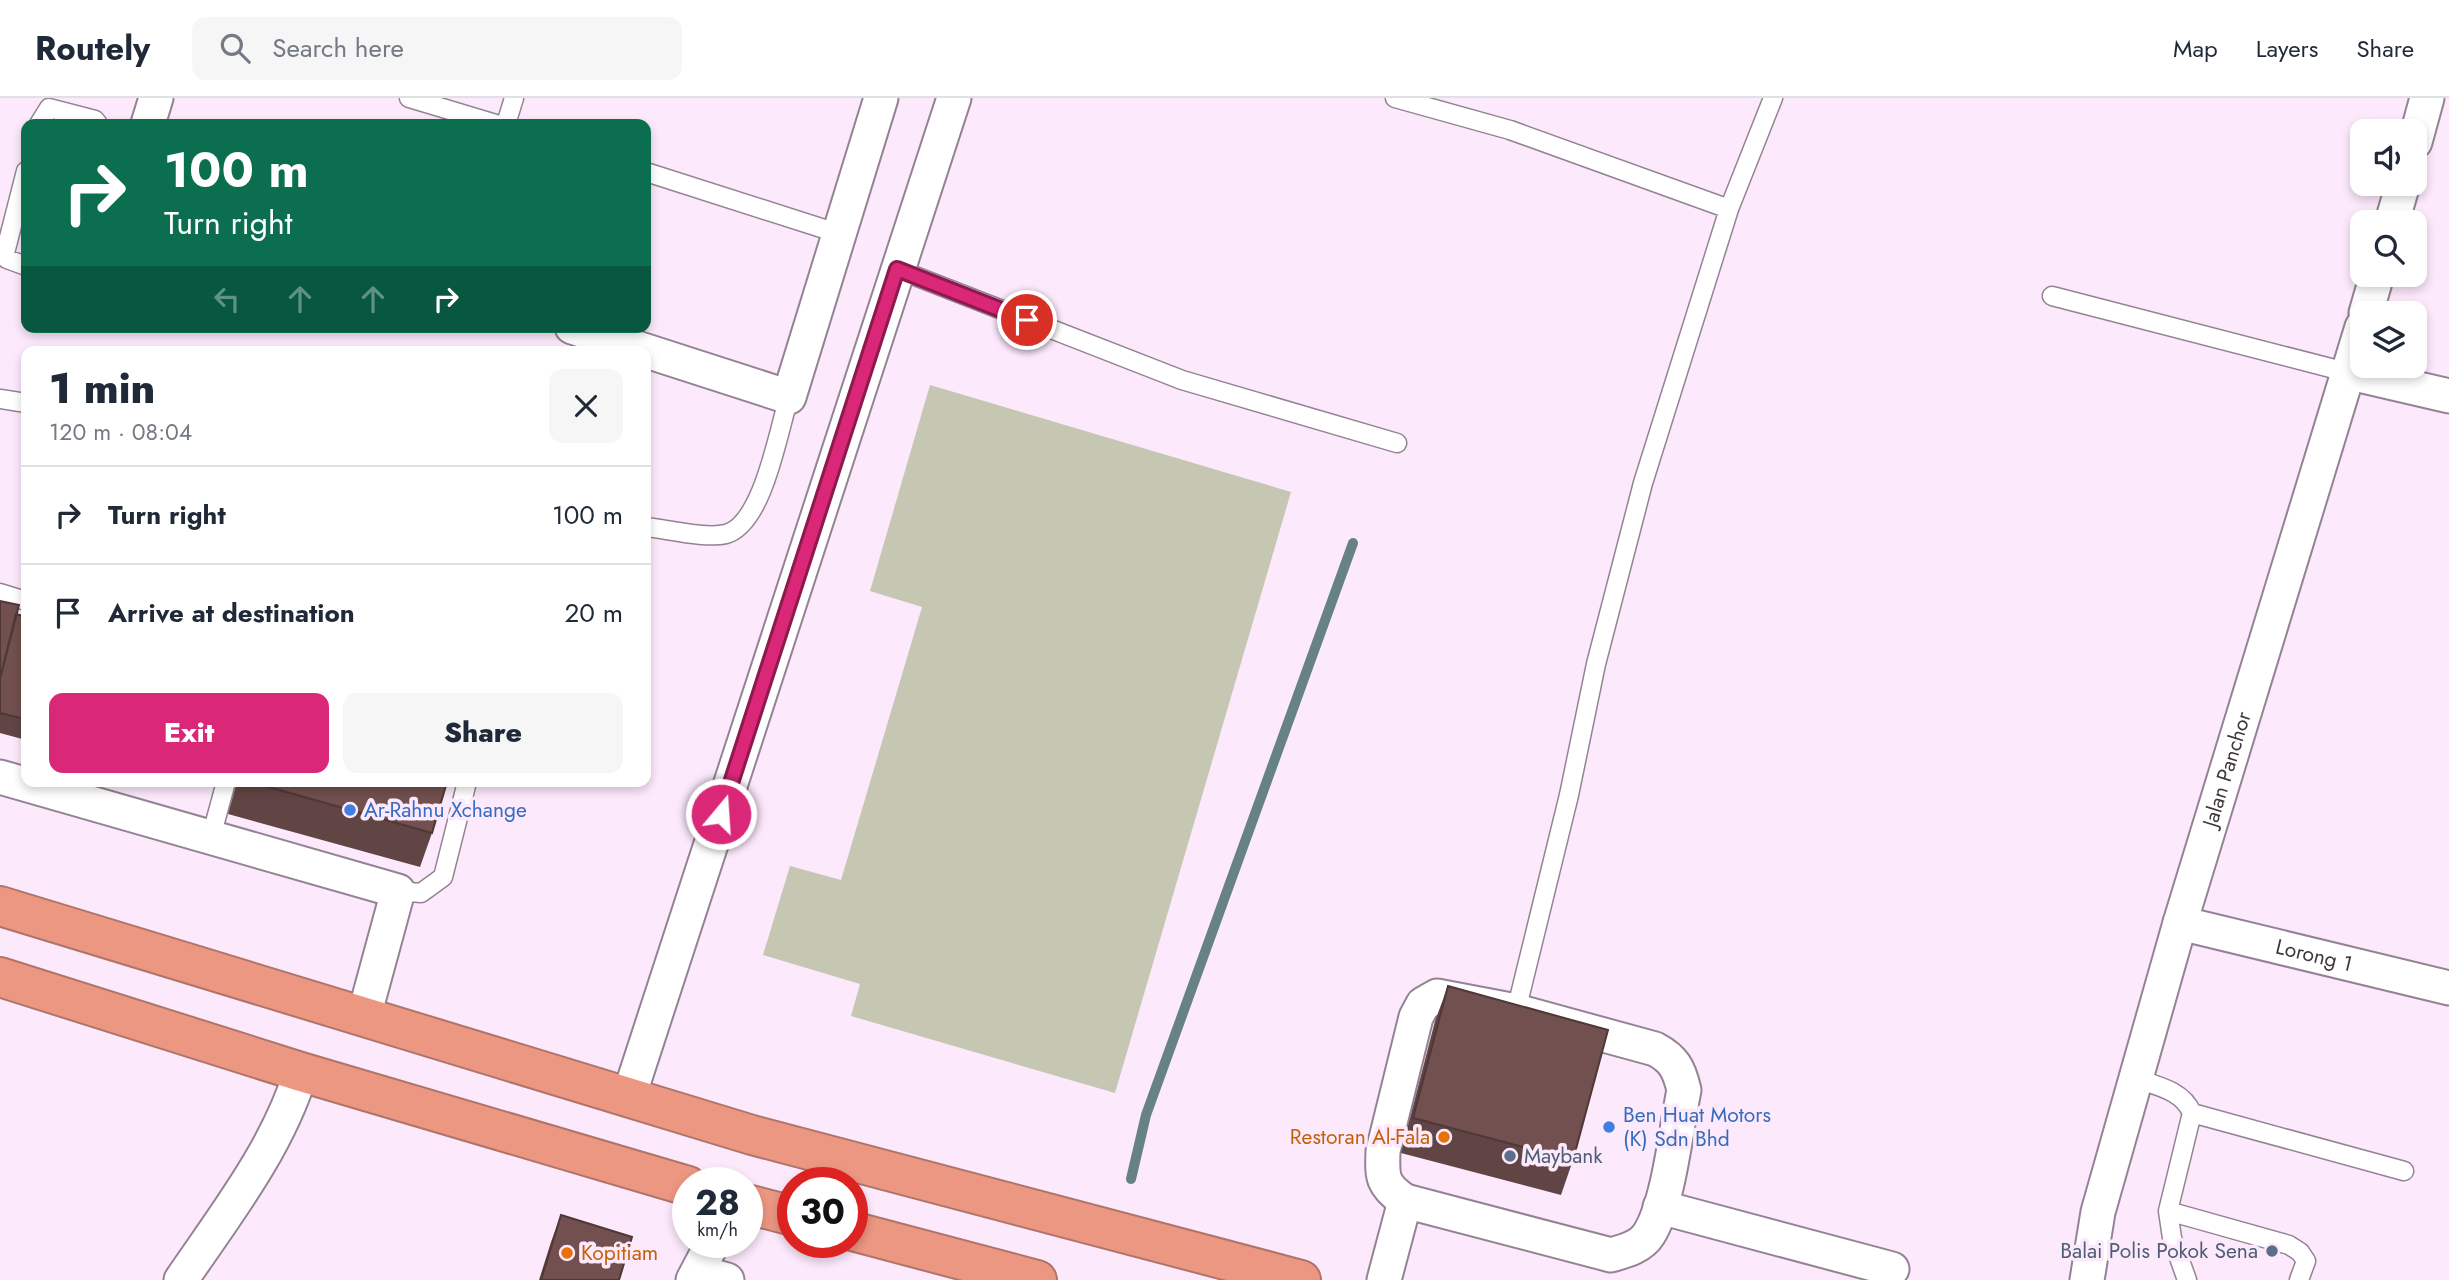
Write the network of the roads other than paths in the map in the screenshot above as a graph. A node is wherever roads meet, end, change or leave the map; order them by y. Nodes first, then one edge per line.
1 (156, 98) edge
2 (409, 98) edge
3 (514, 98) edge
4 (881, 98) edge
5 (954, 98) edge
6 (1395, 98) edge
7 (1773, 98) edge
8 (2427, 98) edge
9 (42, 119) edge
10 (91, 119) edge
11 (150, 119) edge
12 (479, 119) edge
13 (508, 119) edge
14 (2421, 119) edge
15 (651, 174) edge
16 (21, 191) edge
17 (1729, 209) junction
18 (840, 234) junction
19 (21, 264) edge
20 (897, 269) junction
21 (2052, 296) dead end
22 (591, 333) edge
23 (631, 346) edge
24 (651, 352) edge
25 (2350, 373) joint
26 (2372, 378) edge
27 (2449, 396) edge
28 (789, 397) junction
29 (0, 399) edge
30 (21, 402) edge
31 (1397, 443) dead end
32 (651, 528) edge
33 (0, 593) edge
34 (21, 599) edge
35 (0, 777) edge
36 (21, 783) edge
37 (35, 787) edge
38 (225, 787) edge
39 (466, 787) edge
40 (211, 837) junction
41 (398, 891) junction
42 (0, 906) edge
43 (2180, 923) junction
44 (0, 977) edge
45 (2449, 988) edge
46 (1516, 1011) junction
47 (364, 1016) junction
48 (301, 1072) junction
49 (2137, 1079) junction
50 (629, 1096) junction
51 (2192, 1113) junction
52 (2404, 1171) dead end
53 (672, 1181) edge
54 (1405, 1201) junction
55 (1660, 1208) junction
56 (2168, 1211) junction
57 (2098, 1212) junction
58 (868, 1235) edge
59 (710, 1258) edge
60 (1609, 1267) edge
61 (1892, 1269) dead end
62 (706, 1277) edge
63 (181, 1280) edge
64 (1037, 1280) edge
65 (1301, 1280) edge
66 (1384, 1280) edge
67 (2069, 1280) edge
68 (2087, 1280) edge
69 (2188, 1280) edge
70 (2299, 1280) edge

1 - 11 street
2 - 12 lane
3 - 13 lane
4 - 18 street
5 - 20 street
6 - 17 lane
7 - 17 lane
8 - 14 street
9 - 10 lane
15 - 18 lane
16 - 19 lane
17 - 46 lane
18 - 28 street
20 - 31 lane
20 - 50 street
21 - 25 lane
22 - 23 street
24 - 28 street
25 - 43 street, Jalan Panchor
26 - 27 street
28 - 32 lane
29 - 30 lane
33 - 34 lane
35 - 36 street
37 - 40 street
38 - 40 lane
39 - 41 lane
40 - 41 street
41 - 47 street
42 - 47 highway
43 - 45 street, Lorong 1
43 - 49 street, Jalan Panchor
44 - 48 highway
46 - 54 street
46 - 55 street
47 - 50 highway
48 - 53 highway
48 - 63 street
49 - 51 lane
49 - 57 street, Jalan Panchor
50 - 65 highway
51 - 52 lane
51 - 56 lane
54 - 60 street
54 - 66 street
55 - 60 street
55 - 61 street
56 - 69 lane
56 - 70 lane
57 - 67 street
57 - 68 street
58 - 64 highway
59 - 62 street

